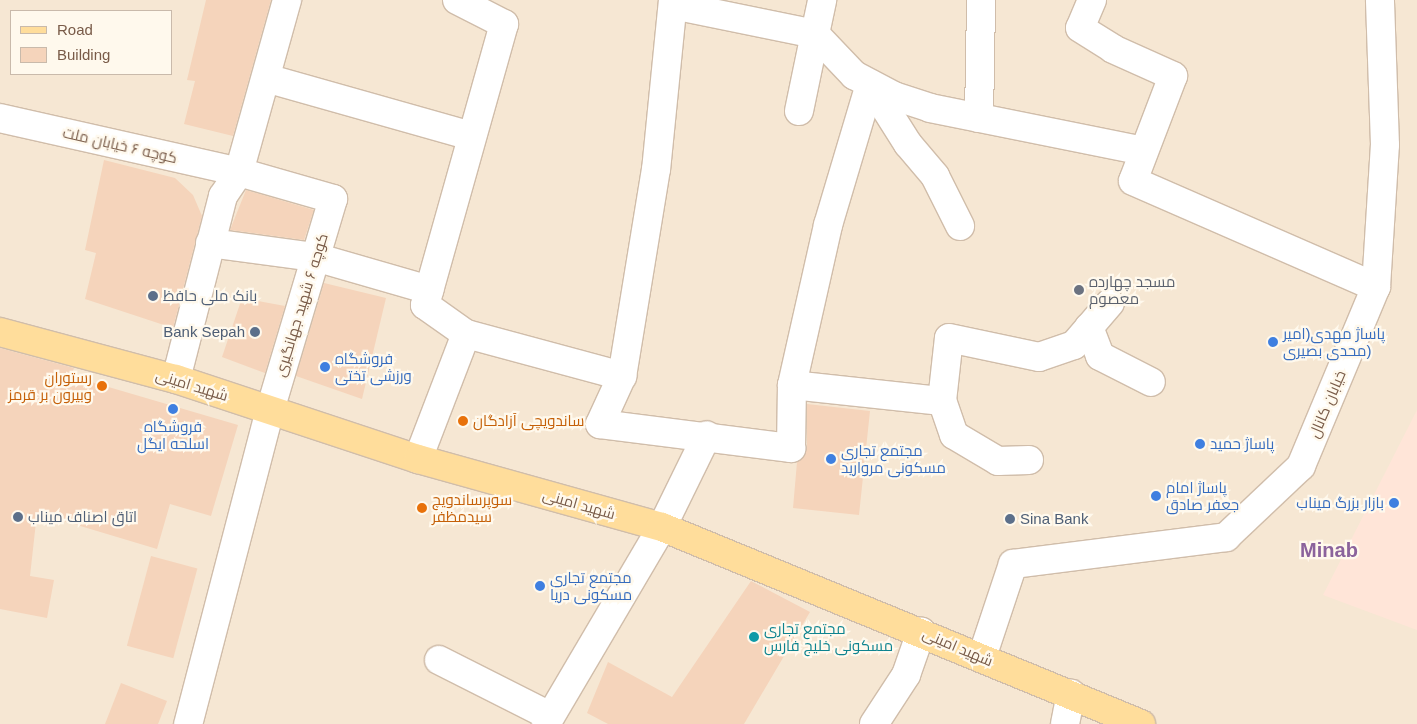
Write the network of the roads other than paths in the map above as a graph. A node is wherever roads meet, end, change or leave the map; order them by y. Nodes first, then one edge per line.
1 (287, 0) edge
2 (458, 0) edge
3 (822, 0) edge
4 (981, 0) edge
5 (1091, 0) edge
6 (1380, 0) edge
7 (673, 3) edge
8 (815, 34) junction
9 (266, 78) junction
10 (870, 84) junction
11 (799, 111) dead end
12 (0, 118) edge
13 (978, 118) junction
14 (471, 136) junction
15 (1144, 151) junction
16 (239, 172) junction
17 (333, 199) joint
18 (960, 226) dead end
19 (210, 243) junction
20 (315, 257) junction
21 (1376, 287) junction
22 (429, 290) junction
23 (1110, 302) dead end
24 (1089, 328) junction
25 (0, 332) edge
26 (466, 334) junction
27 (622, 376) junction
28 (176, 379) junction
29 (1151, 382) dead end
30 (792, 385) junction
31 (942, 401) junction
32 (270, 410) junction
33 (707, 434) junction
34 (418, 459) junction
35 (1029, 460) dead end
36 (662, 527) junction
37 (921, 632) junction
38 (982, 657) junction
39 (439, 660) dead end
40 (1072, 694) junction
41 (548, 720) edge
42 (188, 724) edge
43 (874, 724) edge
44 (1065, 724) edge
45 (1141, 724) edge

1 - 9 street
2 - 14 street
3 - 8 street
4 - 13 street
5 - 15 street
6 - 21 street, خیابان کانال
7 - 8 street
7 - 27 street
8 - 10 street
8 - 11 street
9 - 14 street
9 - 16 street
10 - 13 street
10 - 18 street
10 - 30 street
12 - 16 street, کوچه ۶ خیابان ملت
13 - 15 street
14 - 22 street
15 - 21 street
16 - 17 street, کوچه ۶ خیابان ملت
16 - 19 street
17 - 20 street, کوچه ۶ شهید جهانگیری
19 - 20 street
19 - 28 street
20 - 22 street
20 - 32 street, کوچه ۶ شهید جهانگیری
21 - 38 street, خیابان کانال
22 - 26 street
23 - 24 street
24 - 29 street
24 - 31 street
25 - 28 main road, شهید امینی
26 - 27 street
26 - 34 street
27 - 33 street
28 - 32 main road, شهید امینی
30 - 31 street
30 - 33 street
31 - 35 street
32 - 34 main road, شهید امینی
32 - 42 street, کوچه ۶ شهید جهانگیری
33 - 36 street
34 - 36 main road, شهید امینی
36 - 37 main road, شهید امینی
36 - 41 street
37 - 38 main road, شهید امینی
37 - 43 street
38 - 40 main road, شهید امینی
39 - 41 street
40 - 44 street
40 - 45 main road, شهید امینی

